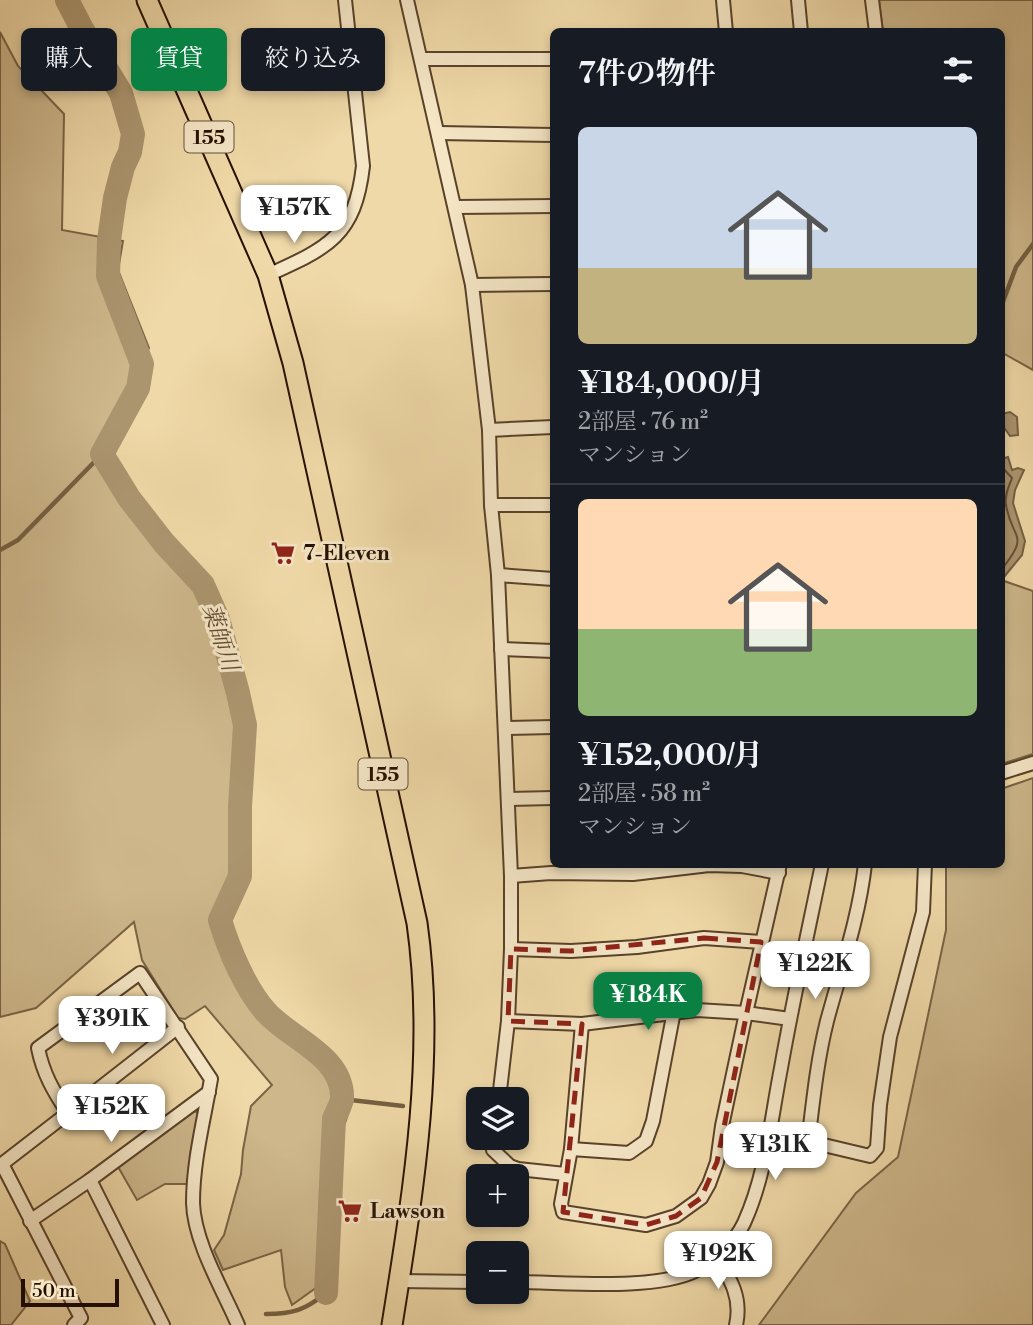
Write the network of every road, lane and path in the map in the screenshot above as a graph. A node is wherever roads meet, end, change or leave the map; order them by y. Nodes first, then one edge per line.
1 (147, 0) edge
2 (345, 0) edge
3 (407, 0) edge
4 (723, 0) edge
5 (798, 0) edge
6 (872, 0) edge
7 (726, 28) edge
8 (801, 28) edge
9 (876, 28) edge
10 (421, 58) junction
11 (550, 59) edge
12 (439, 133) junction
13 (550, 135) edge
14 (550, 206) edge
15 (455, 207) junction
16 (268, 275) junction
17 (550, 284) edge
18 (472, 285) junction
19 (550, 427) edge
20 (489, 430) junction
21 (491, 505) junction
22 (550, 505) edge
23 (498, 575) junction
24 (550, 579) edge
25 (501, 649) junction
26 (550, 650) edge
27 (550, 727) edge
28 (506, 728) junction
29 (1033, 762) edge
30 (1005, 772) edge
31 (550, 798) edge
32 (509, 799) junction
33 (684, 868) edge
34 (821, 868) edge
35 (864, 868) edge
36 (925, 868) edge
37 (780, 869) edge
38 (511, 876) junction
39 (761, 942) junction
40 (511, 949) junction
41 (674, 1011) junction
42 (746, 1013) junction
43 (790, 1019) junction
44 (508, 1021) junction
45 (582, 1024) junction
46 (178, 1027) junction
47 (500, 1087) edge
48 (209, 1092) junction
49 (68, 1113) junction
50 (769, 1132) junction
51 (808, 1143) junction
52 (571, 1149) junction
53 (493, 1150) edge
54 (565, 1174) junction
55 (90, 1180) junction
56 (30, 1221) junction
57 (716, 1257) junction
58 (399, 1282) junction
59 (466, 1282) edge
60 (529, 1282) edge
61 (80, 1323) edge
62 (163, 1325) edge
63 (238, 1325) edge
64 (392, 1325) edge
65 (736, 1325) edge

1 - 16 highway, 155
2 - 16 street
3 - 10 street
4 - 7 street
5 - 8 street
6 - 9 street
10 - 11 street
10 - 12 street
12 - 13 street
12 - 15 street
14 - 15 street
15 - 18 street
16 - 58 highway, 155
17 - 18 street
18 - 20 street
19 - 20 street
20 - 21 street
21 - 22 street
21 - 23 street
23 - 24 street
23 - 25 street
25 - 26 street
25 - 28 street
27 - 28 street
28 - 32 street
29 - 30 street
31 - 32 street
32 - 38 street
33 - 38 street
34 - 43 street
35 - 51 street
36 - 51 street
37 - 39 street
38 - 40 street
39 - 40 street
39 - 42 street
40 - 44 street
41 - 42 street
41 - 45 street
41 - 52 street
42 - 43 street
42 - 54 street
43 - 50 street
44 - 45 street
44 - 47 street
45 - 52 street
46 - 48 street
46 - 49 street
46 - 49 street
48 - 55 street
48 - 63 street
49 - 56 street
50 - 51 street
50 - 57 street
52 - 54 street
53 - 54 street
55 - 56 street
55 - 62 street
56 - 61 street
57 - 60 street
57 - 65 street
58 - 59 street
58 - 64 highway, 155

